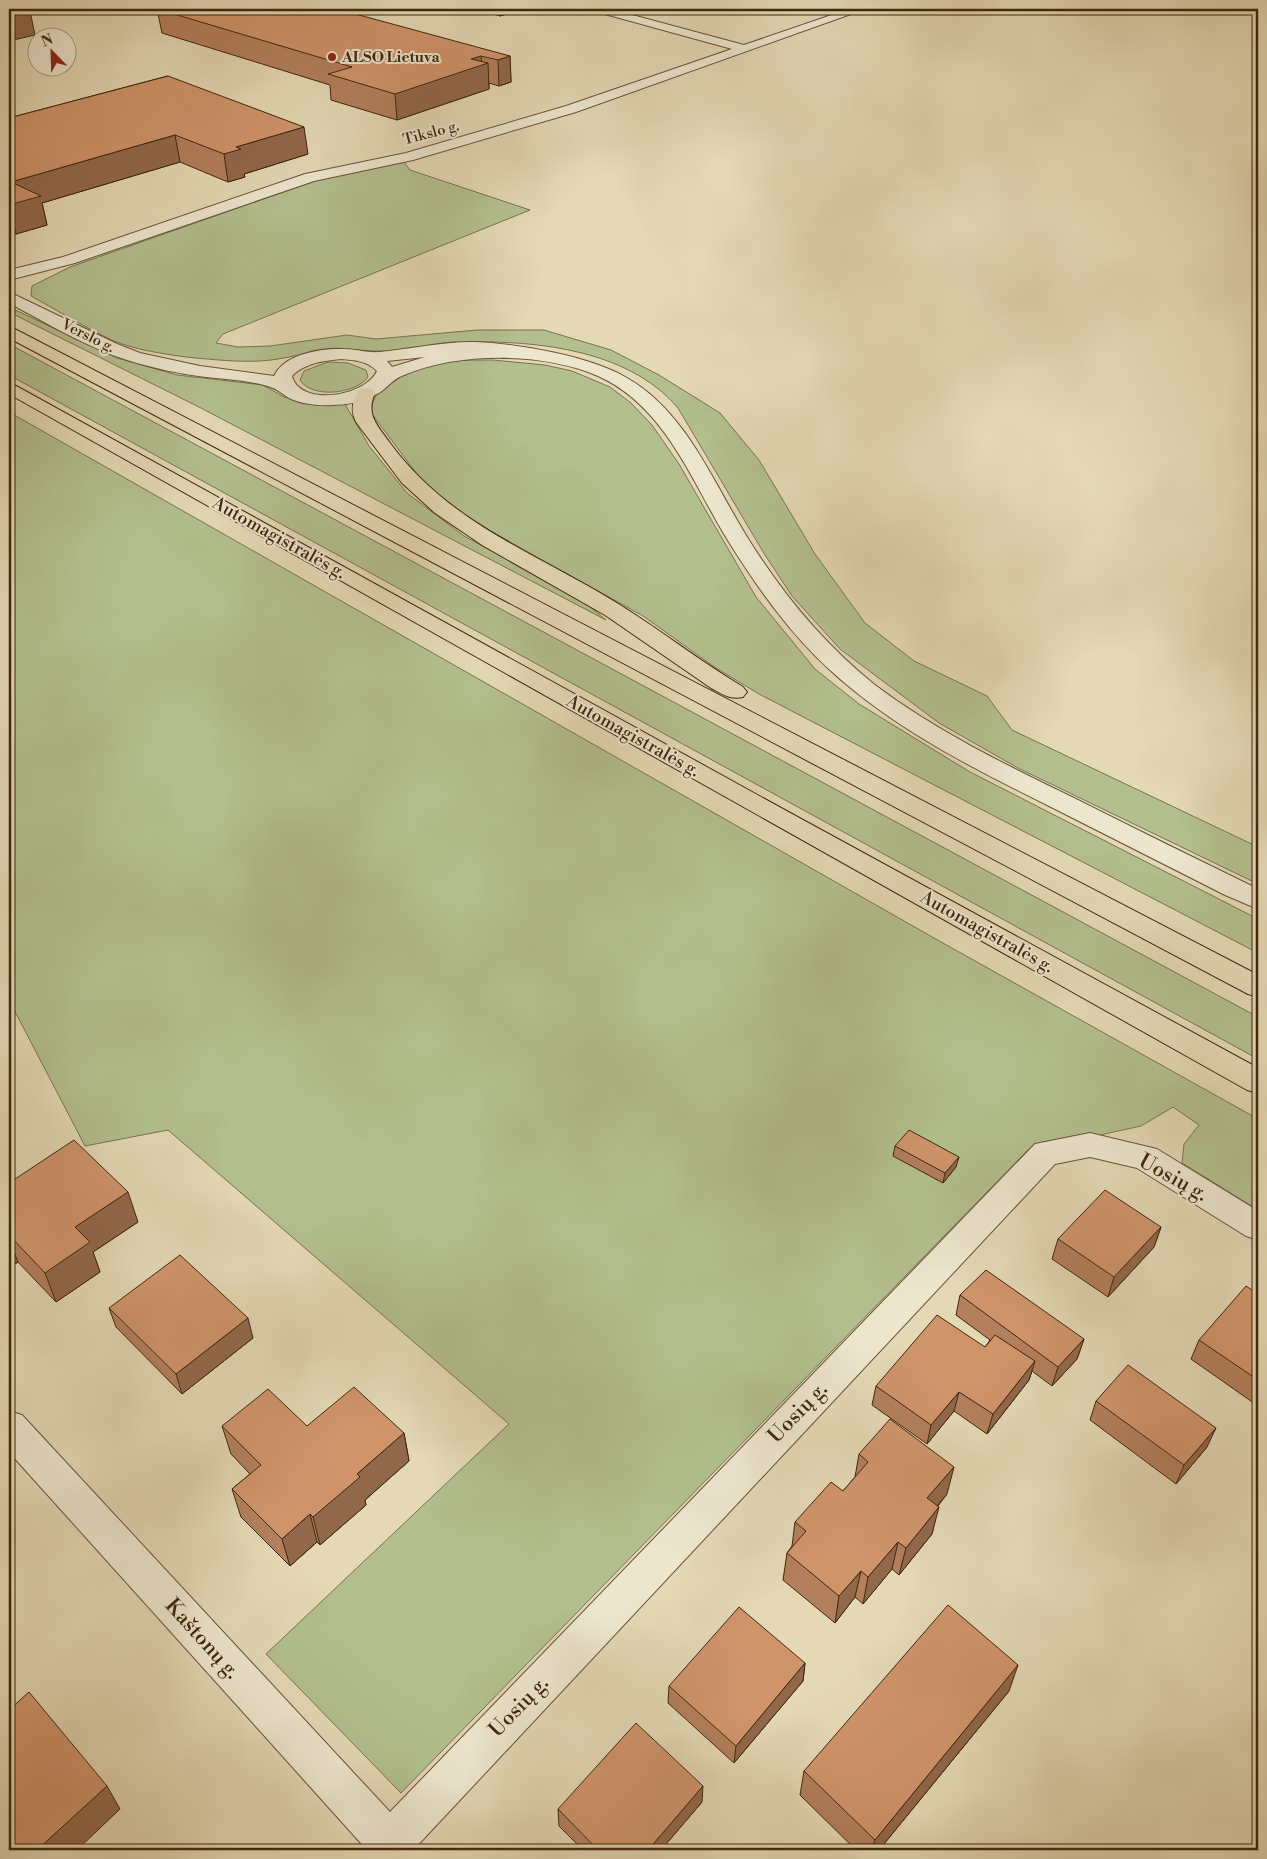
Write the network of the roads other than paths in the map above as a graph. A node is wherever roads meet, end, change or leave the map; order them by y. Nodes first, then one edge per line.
1 (598, 9) edge
2 (858, 9) edge
3 (745, 49) junction
4 (9, 275) edge
5 (9, 296) edge
6 (9, 331) edge
7 (517, 353) junction
8 (368, 358) junction
9 (172, 364) junction
10 (296, 364) junction
11 (385, 377) junction
12 (283, 384) junction
13 (9, 387) edge
14 (366, 393) junction
15 (1258, 900) edge
16 (1258, 969) edge
17 (1258, 987) edge
18 (1258, 1082) edge
19 (1258, 1227) edge
20 (9, 1428) edge
21 (392, 1847) edge

1 - 3 street
2 - 3 street, Tikslo g.
3 - 4 street, Tikslo g.
5 - 9 street, Verslo g.
6 - 17 highway
7 - 8 street, Verslo g.
7 - 11 street
7 - 15 street
8 - 10 street, Verslo g.
8 - 11 street
9 - 10 street, Verslo g.
9 - 12 street, Verslo g.
10 - 12 street
11 - 14 street
12 - 14 street, Verslo g.
13 - 18 highway, Automagistralės g.
14 - 16 highway
19 - 21 street, Uosių g.
20 - 21 street, Kaštonų g.

